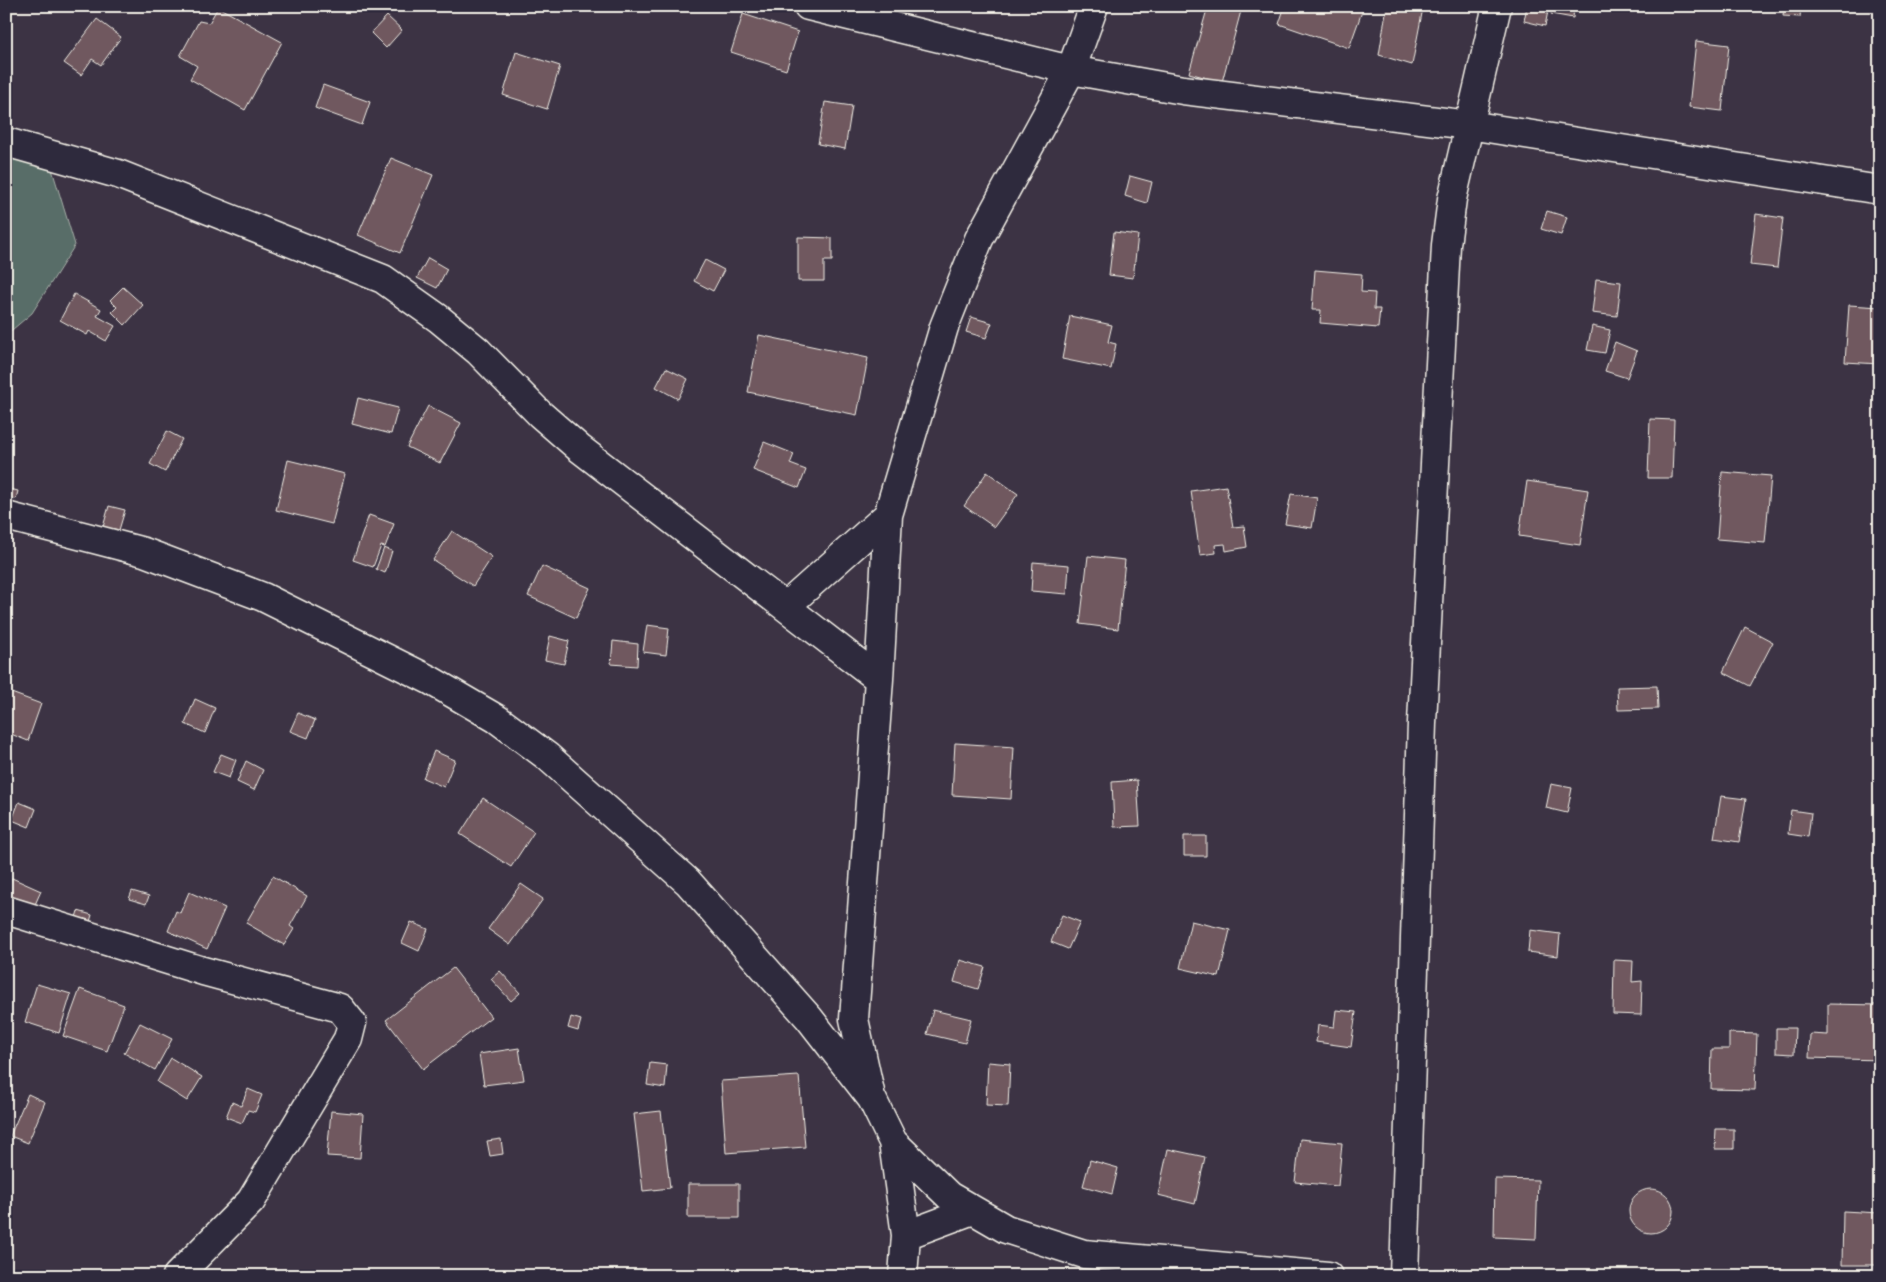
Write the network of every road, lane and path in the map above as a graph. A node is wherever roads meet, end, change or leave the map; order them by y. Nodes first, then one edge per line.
1 (808, 6) edge
2 (1094, 6) edge
3 (1497, 6) edge
4 (1071, 70) junction
5 (1469, 125) junction
6 (6, 142) edge
7 (1880, 190) edge
8 (888, 515) junction
9 (6, 516) edge
10 (786, 606) junction
11 (879, 679) junction
12 (6, 910) edge
13 (809, 1018) junction
14 (854, 1019) junction
15 (872, 1099) junction
16 (893, 1142) junction
17 (973, 1210) junction
18 (906, 1235) junction
19 (177, 1276) edge
20 (903, 1276) edge
21 (1328, 1276) edge
22 (1404, 1276) edge

1 - 4 street
2 - 4 street
3 - 5 street
4 - 5 street
4 - 8 street
5 - 7 street
5 - 22 street
6 - 10 street
8 - 10 street
8 - 11 street
9 - 13 street
10 - 11 street
11 - 14 street
12 - 19 street
13 - 14 street
13 - 15 street
14 - 15 street
15 - 16 street
16 - 17 street
16 - 18 street
17 - 18 street
17 - 21 street
18 - 20 street

